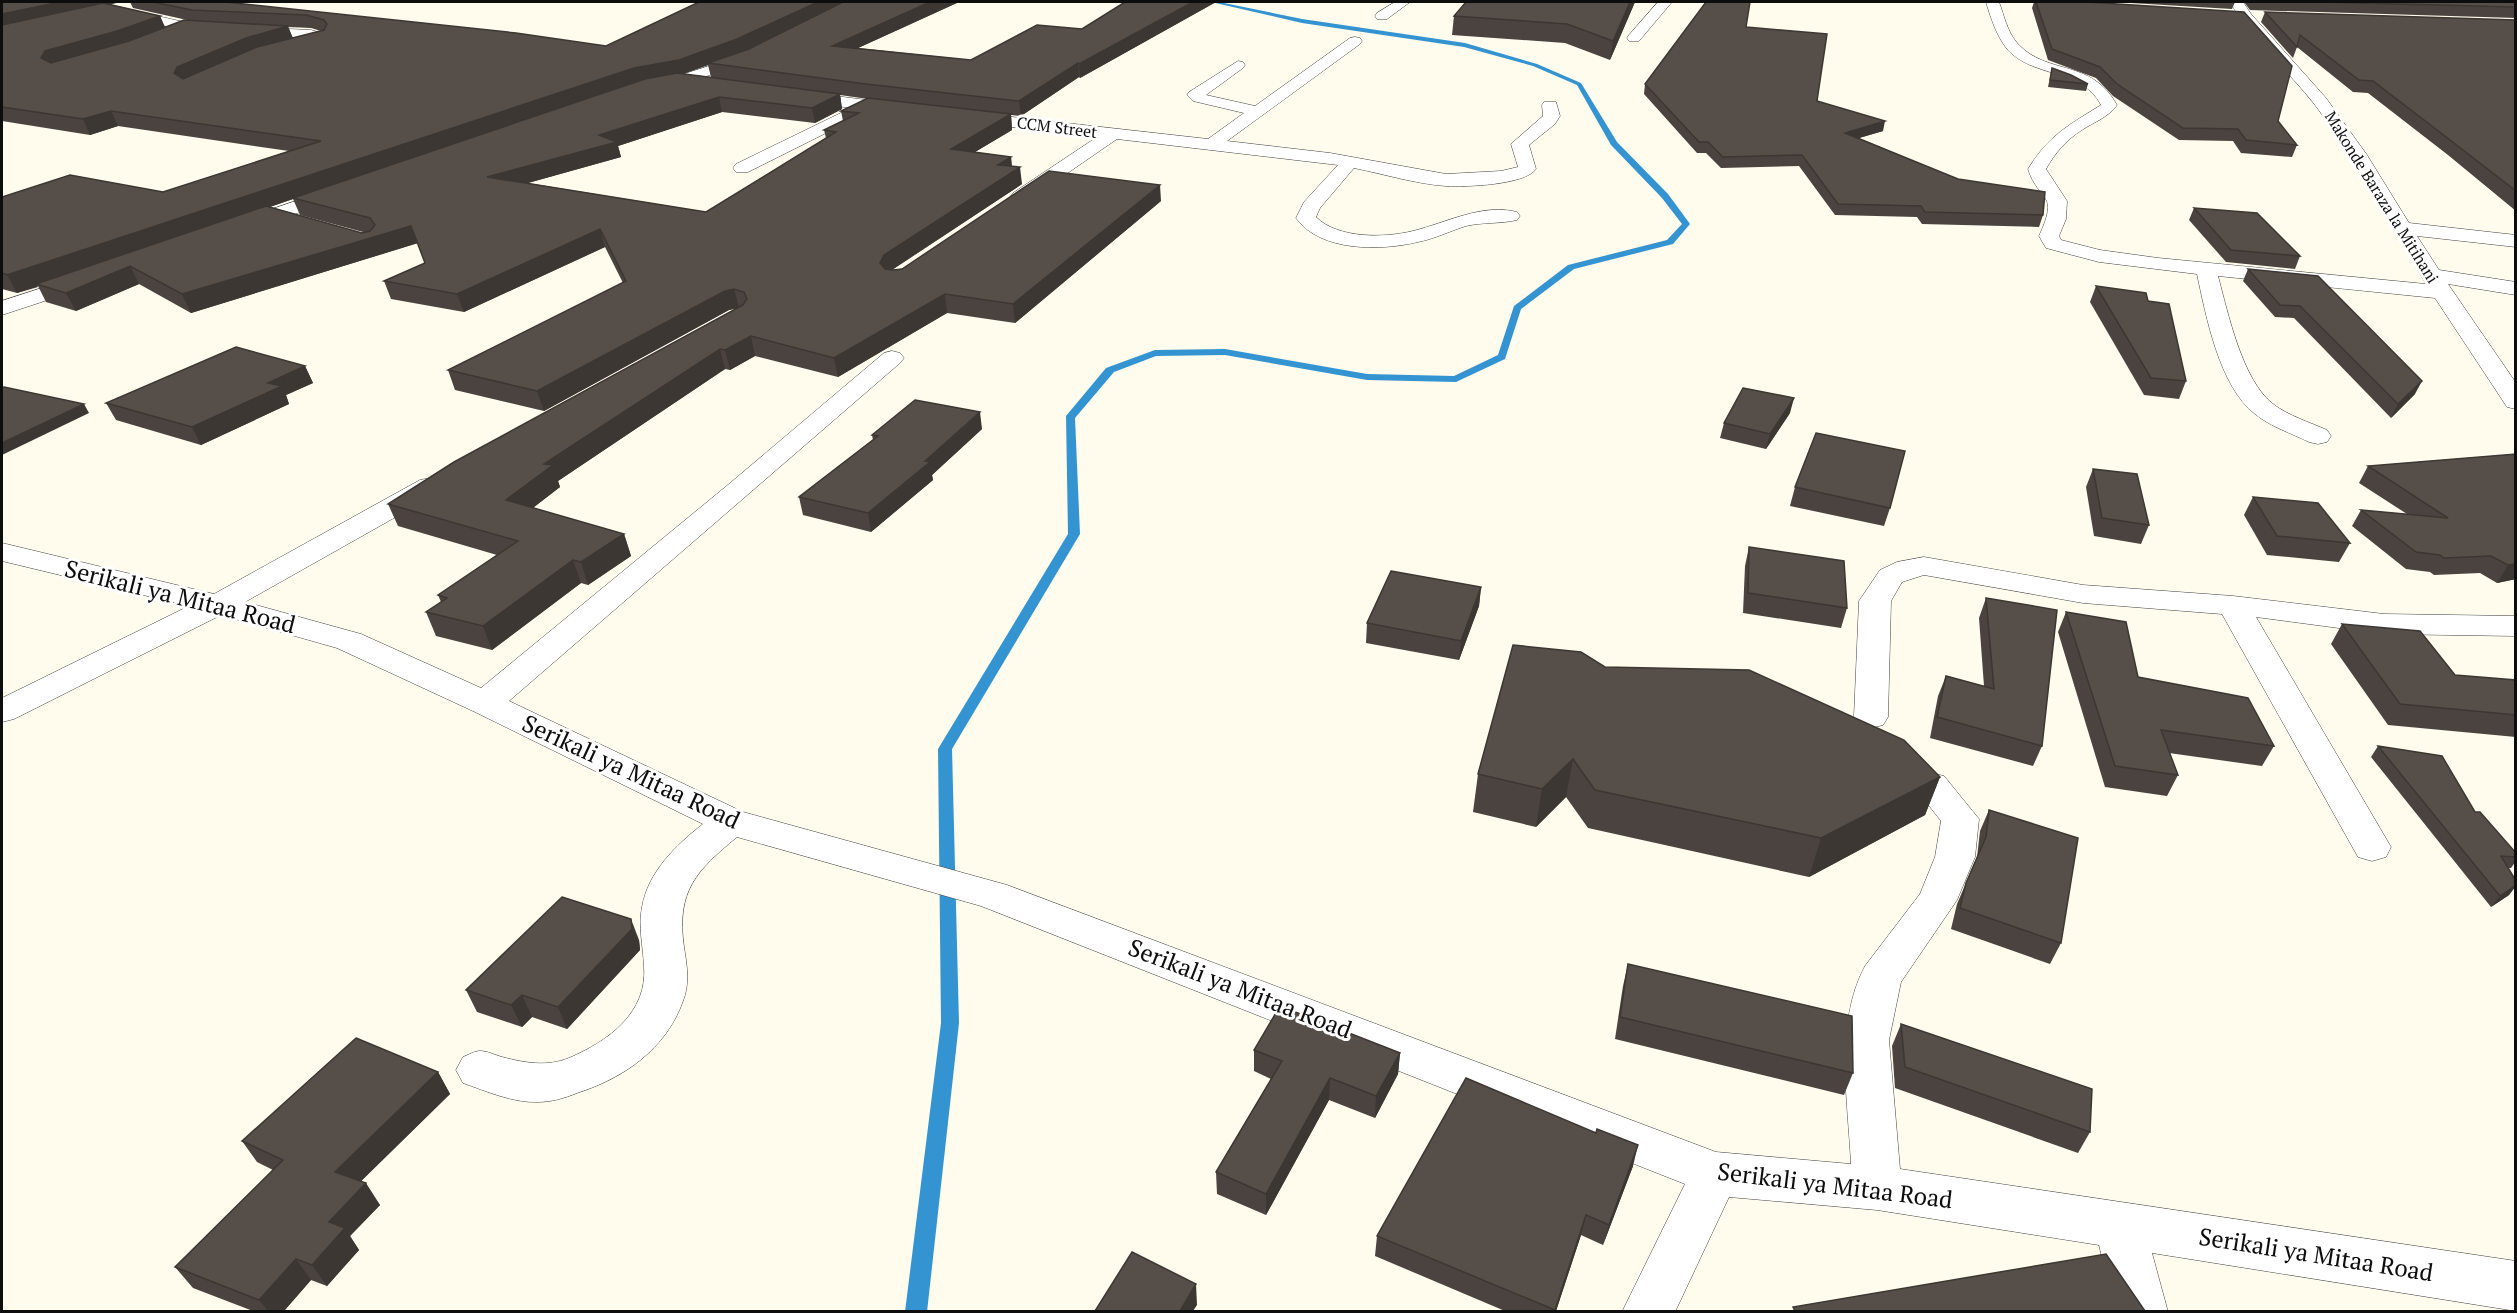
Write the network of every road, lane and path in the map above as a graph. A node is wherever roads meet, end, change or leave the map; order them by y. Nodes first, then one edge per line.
1 (134, 2) edge
2 (1403, 2) edge
3 (1665, 2) edge
4 (1993, 2) edge
5 (2239, 11) edge
6 (1382, 16) dead end
7 (2269, 17) edge
8 (187, 27) junction
9 (161, 38) edge
10 (1634, 38) dead end
11 (1355, 40) dead end
12 (283, 48) edge
13 (766, 49) edge
14 (1238, 65) dead end
15 (723, 86) edge
16 (782, 94) edge
17 (1550, 105) dead end
18 (868, 106) junction
19 (914, 111) edge
20 (1257, 111) junction
21 (950, 115) edge
22 (1113, 134) junction
23 (1211, 145) junction
24 (1350, 162) junction
25 (742, 168) dead end
26 (349, 189) edge
27 (1004, 208) edge
28 (273, 215) junction
29 (1510, 216) dead end
30 (304, 223) edge
31 (2404, 228) junction
32 (228, 230) edge
33 (2516, 241) edge
34 (2206, 269) junction
35 (106, 273) edge
36 (2437, 283) junction
37 (2516, 289) edge
38 (2, 308) edge
39 (892, 358) dead end
40 (2516, 402) edge
41 (2318, 435) dead end
42 (456, 472) edge
43 (2, 552) edge
44 (218, 604) junction
45 (2233, 605) junction
46 (2516, 626) edge
47 (484, 703) junction
48 (2, 711) edge
49 (1871, 717) dead end
50 (1930, 785) edge
51 (731, 822) junction
52 (2372, 847) dead end
53 (479, 1070) dead end
54 (1715, 1174) junction
55 (1877, 1188) junction
56 (2119, 1225) junction
57 (2516, 1286) edge
58 (1648, 1311) edge
59 (2142, 1311) edge

1 - 8 street
2 - 6 street
3 - 10 street
4 - 34 street
5 - 7 street
5 - 31 street, Makonde Baraza la Mitihani
8 - 9 street
8 - 12 street
11 - 20 street
13 - 15 street
14 - 20 street
16 - 18 street
17 - 24 street, CCM Street
18 - 19 street
18 - 25 street
20 - 23 street
21 - 22 street, CCM Street
22 - 23 street, CCM Street
22 - 27 street
23 - 24 street, CCM Street
24 - 29 street
26 - 28 street
28 - 30 street
28 - 32 street
31 - 33 street
31 - 36 street, Makonde Baraza la Mitihani
34 - 36 street
34 - 41 street
35 - 38 street
36 - 37 street
36 - 40 street, Makonde Baraza la Mitihani
39 - 47 street
42 - 44 street
43 - 44 street, Serikali ya Mitaa Road
44 - 47 street, Serikali ya Mitaa Road
44 - 48 street
45 - 46 street
45 - 49 street
45 - 52 street
47 - 51 street, Serikali ya Mitaa Road
50 - 55 street
51 - 53 street
51 - 54 street, Serikali ya Mitaa Road
54 - 55 street, Serikali ya Mitaa Road
54 - 58 street
55 - 56 street, Serikali ya Mitaa Road
56 - 57 street, Serikali ya Mitaa Road
56 - 59 street

